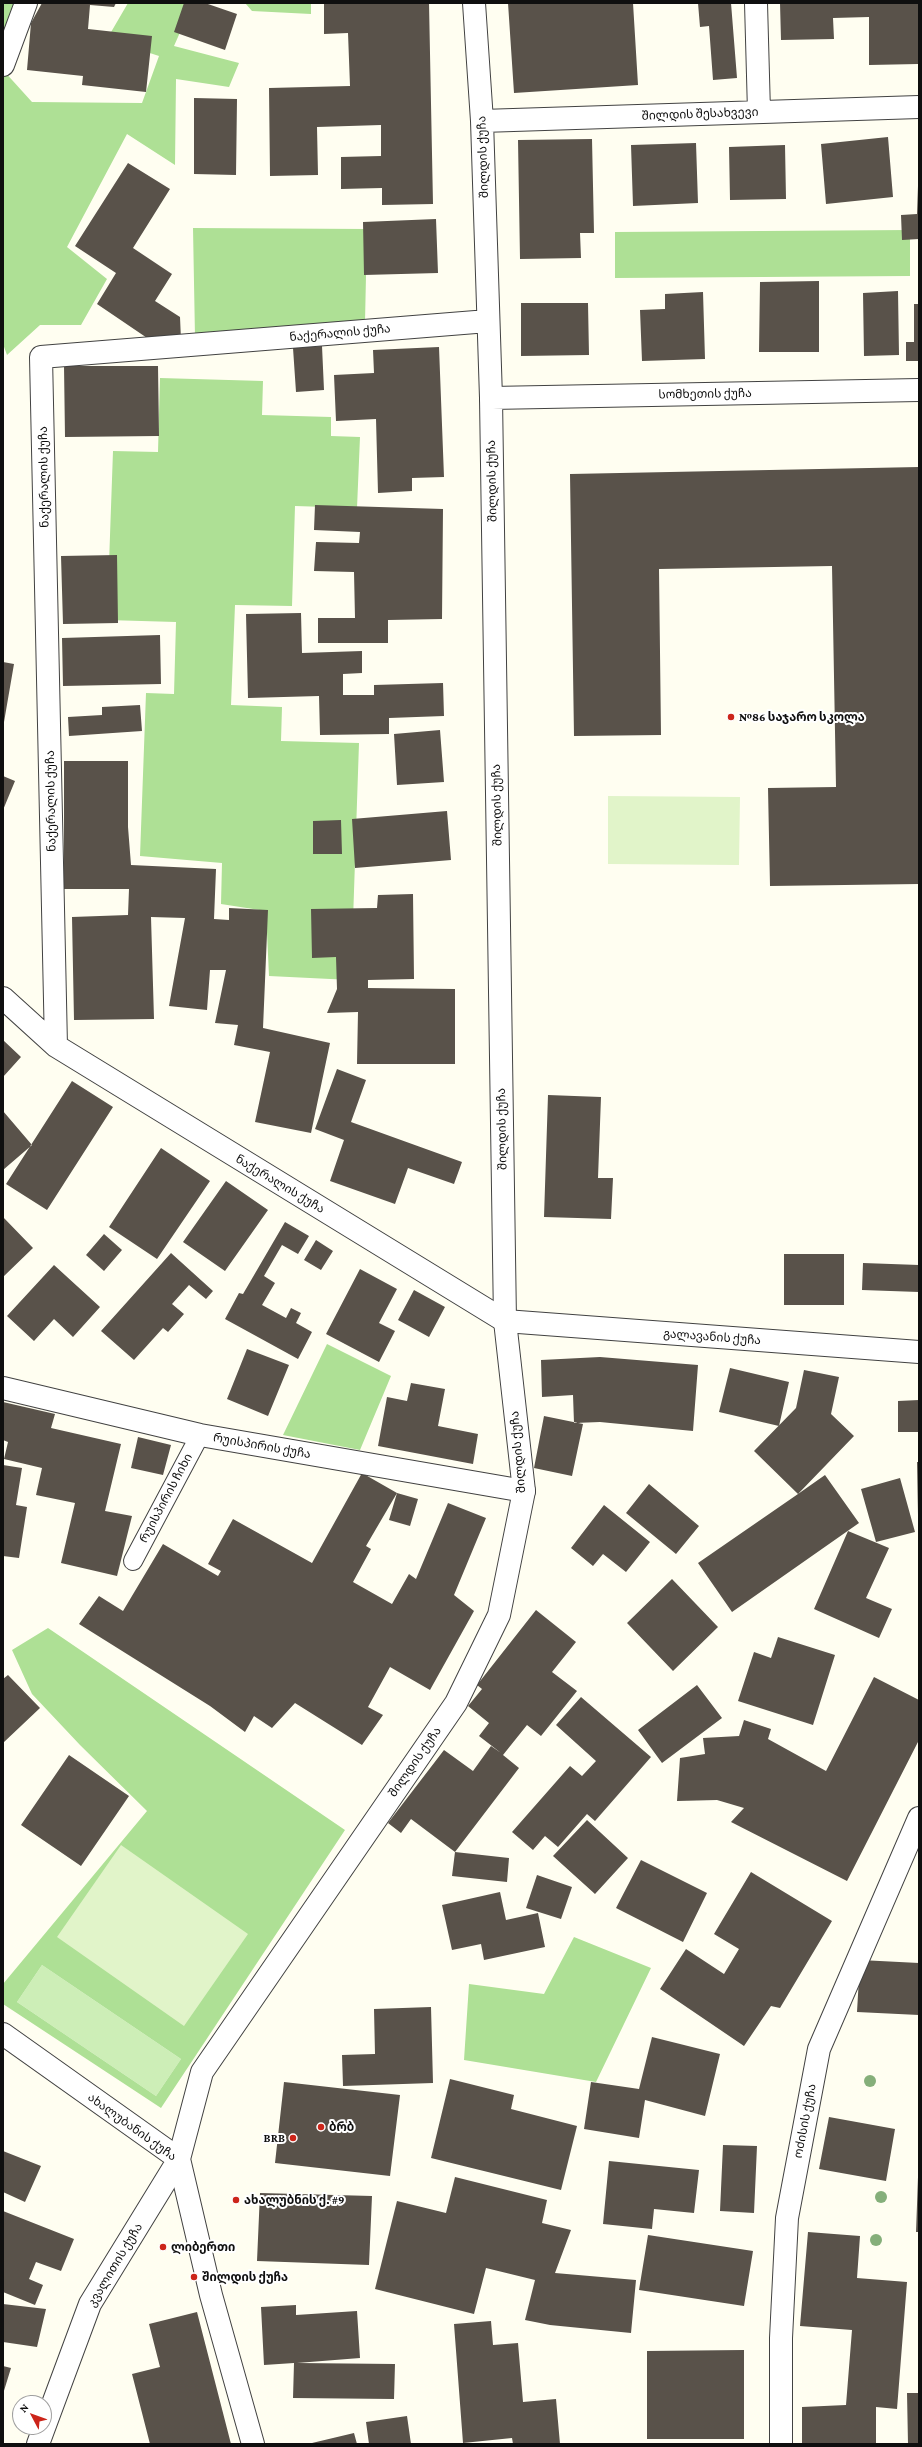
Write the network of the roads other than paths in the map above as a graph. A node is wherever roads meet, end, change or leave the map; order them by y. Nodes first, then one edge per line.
1 (26, 3) edge
2 (474, 3) edge
3 (756, 3) edge
4 (3, 65) edge
5 (919, 107) edge
6 (760, 112) junction
7 (482, 121) junction
8 (488, 321) junction
9 (919, 390) edge
10 (491, 398) junction
11 (3, 998) edge
12 (56, 1046) junction
13 (505, 1321) junction
14 (919, 1352) edge
15 (3, 1388) edge
16 (200, 1436) junction
17 (524, 1491) junction
18 (133, 1561) dead end
19 (919, 1818) edge
20 (3, 2034) edge
21 (179, 2159) junction
22 (38, 2444) edge
23 (253, 2444) edge
24 (781, 2444) edge

1 - 4 street
2 - 7 street, შილდის ქუჩა
3 - 6 street
5 - 6 street, შილდის შესახვევი
6 - 7 street, შილდის შესახვევი
7 - 8 street, შილდის ქუჩა
8 - 10 street, შილდის ქუჩა
8 - 12 street, ნაქერალის ქუჩა
9 - 10 street, სომხეთის ქუჩა
10 - 13 street, შილდის ქუჩა
11 - 12 street, ნაქერალის ქუჩა
12 - 13 street, ნაქერალის ქუჩა
13 - 14 street, გალავანის ქუჩა
13 - 17 street, შილდის ქუჩა
15 - 16 street, რუისპირის ქუჩა
16 - 17 street, რუისპირის ქუჩა
16 - 18 lane, რუისპირის ჩიხი
17 - 21 street, შილდის ქუჩა
19 - 24 street, ოძისის ქუჩა
20 - 21 street, ახალუბანის ქუჩა
21 - 22 street, კვალითის ქუჩა
21 - 23 street, ახალუბანის ქუჩა

